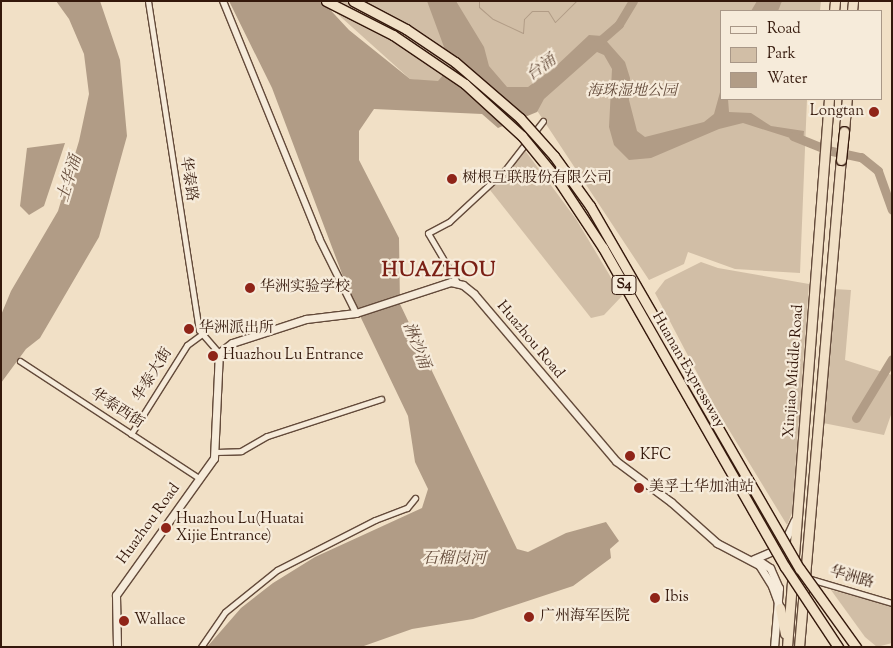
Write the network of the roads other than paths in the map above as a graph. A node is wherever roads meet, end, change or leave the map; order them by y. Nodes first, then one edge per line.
1 (148, 1) edge
2 (223, 1) edge
3 (326, 1) edge
4 (353, 1) edge
5 (829, 100) edge
6 (846, 100) edge
7 (543, 121) dead end
8 (458, 284) junction
9 (356, 313) junction
10 (202, 334) junction
11 (218, 353) junction
12 (20, 361) dead end
13 (381, 399) dead end
14 (131, 434) junction
15 (216, 452) junction
16 (200, 478) junction
17 (416, 498) dead end
18 (797, 507) junction
19 (744, 557) junction
20 (805, 578) junction
21 (892, 603) edge
22 (779, 604) junction
23 (801, 617) junction
24 (787, 646) edge
25 (117, 647) edge
26 (201, 647) edge
27 (774, 647) edge
28 (799, 647) edge
29 (803, 647) edge
30 (838, 647) edge
31 (856, 647) edge

1 - 10 street, 华泰路
2 - 9 street
3 - 30 highway, Huanan Expressway / S4, bridge
4 - 31 highway, Huanan Expressway / S4, bridge
5 - 18 highway, Xinjiao Middle Road
6 - 20 highway, Xinjiao Middle Road, bridge
7 - 8 street
8 - 9 main road
8 - 19 main road, Huazhou Road
9 - 11 main road
10 - 11 street
10 - 14 street, 华泰大街
11 - 15 main road
12 - 14 street, 华泰西街
13 - 15 street
14 - 16 street, 华泰西街
15 - 16 main road, Huazhou Road
16 - 25 main road, Huazhou Road
17 - 26 street
18 - 19 main road
18 - 24 highway, Xinjiao Middle Road
19 - 22 main road, Huazhou Road
20 - 21 street, 华洲路
20 - 23 highway, Xinjiao Middle Road
22 - 24 highway
22 - 27 main road
23 - 28 highway, Xinjiao Middle Road
23 - 29 main road

